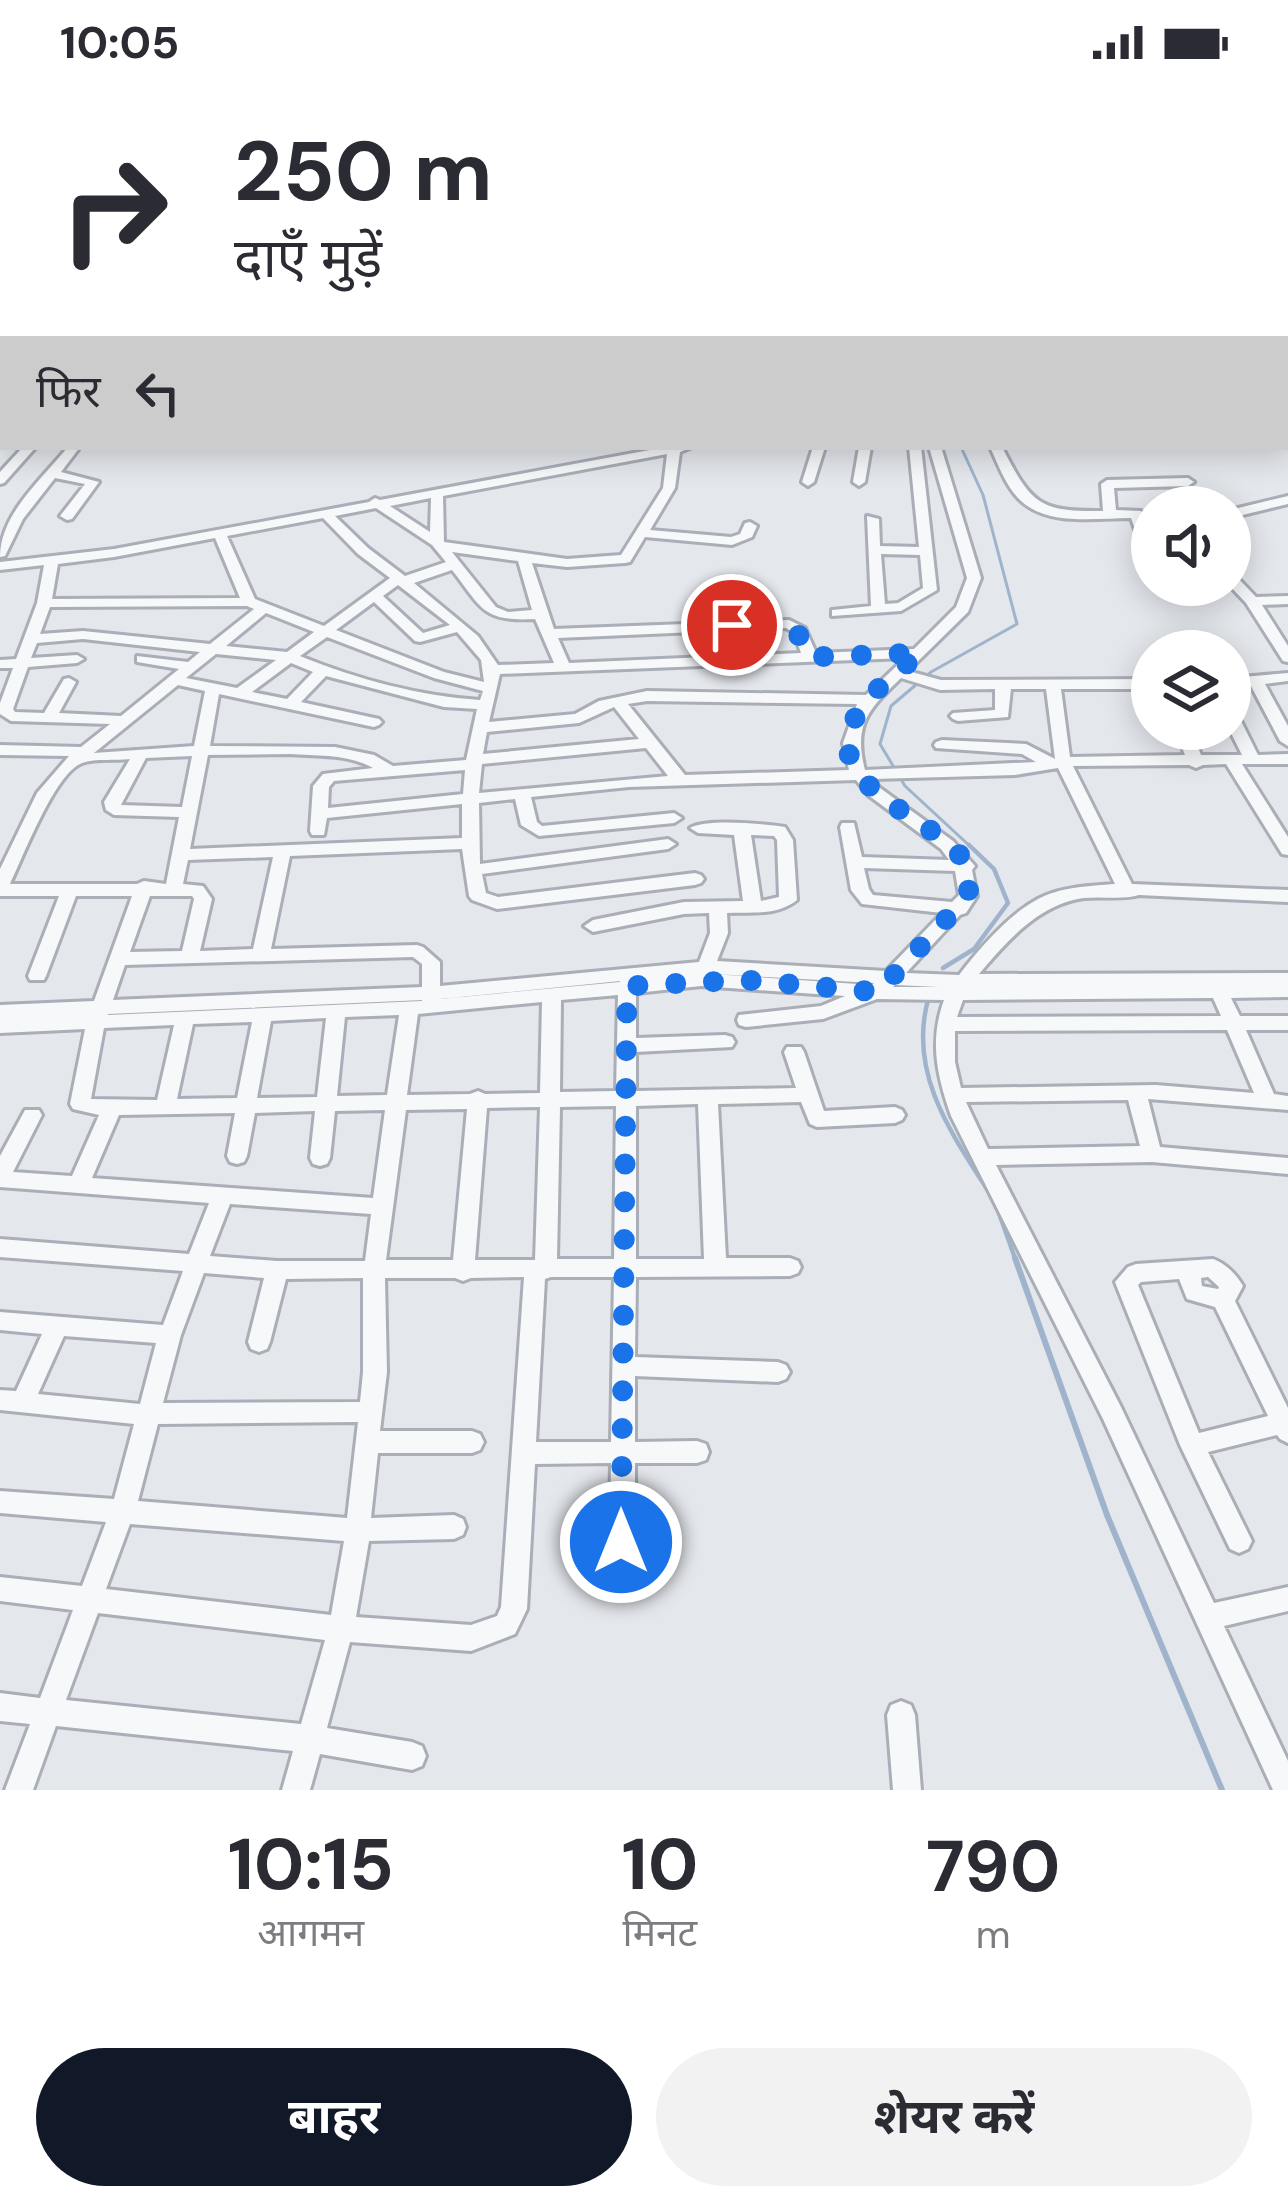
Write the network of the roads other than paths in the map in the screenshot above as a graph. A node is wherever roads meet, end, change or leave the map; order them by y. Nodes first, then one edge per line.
1 (354, 84) edge
2 (378, 84) edge
3 (27, 450) edge
4 (72, 450) edge
5 (669, 450) edge
6 (680, 450) edge
7 (818, 450) edge
8 (864, 450) edge
9 (915, 450) edge
10 (936, 450) edge
11 (997, 450) edge
12 (53, 474) junction
13 (0, 481) edge
14 (808, 482) dead end
15 (859, 482) dead end
16 (1188, 482) dead end
17 (437, 491) junction
18 (1288, 500) edge
19 (375, 502) junction
20 (1251, 509) edge
21 (324, 512) junction
22 (1110, 513) junction
23 (1131, 514) edge
24 (67, 516) dead end
25 (0, 517) edge
26 (17, 518) junction
27 (872, 519) dead end
28 (750, 526) dead end
29 (219, 533) junction
30 (644, 533) junction
31 (693, 538) junction
32 (440, 545) junction
33 (876, 550) junction
34 (928, 551) junction
35 (0, 553) edge
36 (524, 557) junction
37 (685, 559) dead end
38 (51, 562) junction
39 (455, 564) junction
40 (0, 566) edge
41 (400, 581) junction
42 (374, 595) junction
43 (1288, 600) edge
44 (1252, 602) joint
45 (44, 603) junction
46 (256, 605) junction
47 (878, 609) junction
48 (837, 613) dead end
49 (540, 614) junction
50 (456, 628) junction
51 (324, 629) junction
52 (548, 634) junction
53 (32, 639) junction
54 (1286, 649) edge
55 (218, 650) junction
56 (920, 653) junction
57 (289, 657) junction
58 (810, 657) junction
59 (76, 659) dead end
60 (142, 659) dead end
61 (22, 662) junction
62 (685, 662) junction
63 (0, 664) edge
64 (563, 666) junction
65 (194, 667) junction
66 (323, 671) junction
67 (904, 675) junction
68 (1288, 677) edge
69 (175, 680) junction
70 (1251, 681) edge
71 (1256, 681) junction
72 (69, 682) dead end
73 (1131, 685) edge
74 (1003, 686) junction
75 (490, 687) junction
76 (213, 688) junction
77 (1053, 688) junction
78 (368, 691) dead end
79 (240, 693) junction
80 (688, 695) junction
81 (4, 697) edge
82 (870, 700) junction
83 (616, 701) junction
84 (291, 704) junction
85 (958, 716) dead end
86 (351, 717) junction
87 (1281, 717) edge
88 (49, 718) junction
89 (120, 720) junction
90 (374, 722) dead end
91 (480, 728) junction
92 (1288, 741) edge
93 (648, 743) junction
94 (941, 746) dead end
95 (201, 748) junction
96 (0, 750) edge
97 (1191, 750) edge
98 (1248, 750) edge
99 (140, 754) junction
100 (79, 755) junction
101 (1288, 759) edge
102 (1232, 761) junction
103 (1253, 761) junction
104 (474, 762) junction
105 (1055, 762) junction
106 (1196, 763) junction
107 (388, 770) junction
108 (866, 776) junction
109 (680, 780) junction
110 (522, 794) junction
111 (473, 800) junction
112 (190, 812) junction
113 (674, 818) dead end
114 (848, 827) dead end
115 (698, 829) dead end
116 (742, 829) junction
117 (473, 843) junction
118 (668, 844) dead end
119 (1288, 850) edge
120 (282, 853) junction
121 (181, 856) junction
122 (855, 862) junction
123 (966, 866) junction
124 (474, 871) junction
125 (694, 879) dead end
126 (2, 881) edge
127 (144, 887) junction
128 (174, 887) junction
129 (70, 889) junction
130 (1128, 893) junction
131 (1288, 896) edge
132 (753, 906) junction
133 (718, 907) junction
134 (960, 910) junction
135 (592, 926) dead end
136 (261, 952) junction
137 (190, 956) junction
138 (116, 958) junction
139 (704, 973) junction
140 (37, 976) dead end
141 (1288, 979) edge
142 (1215, 984) junction
143 (627, 986) junction
144 (894, 986) junction
145 (950, 988) junction
146 (1288, 992) edge
147 (552, 995) junction
148 (424, 1003) junction
149 (0, 1012) edge
150 (336, 1013) junction
151 (262, 1017) junction
152 (97, 1018) junction
153 (746, 1020) dead end
154 (184, 1021) junction
155 (1234, 1022) junction
156 (1288, 1023) edge
157 (945, 1024) junction
158 (0, 1026) edge
159 (724, 1042) dead end
160 (629, 1045) junction
161 (794, 1052) dead end
162 (1136, 1092) junction
163 (807, 1095) junction
164 (953, 1095) junction
165 (552, 1098) junction
166 (478, 1099) junction
167 (628, 1099) junction
168 (708, 1099) junction
169 (328, 1100) junction
170 (399, 1100) junction
171 (244, 1102) junction
172 (1277, 1102) edge
173 (166, 1106) junction
174 (113, 1108) junction
175 (32, 1115) dead end
176 (895, 1115) dead end
177 (1152, 1154) junction
178 (237, 1156) dead end
179 (984, 1157) junction
180 (320, 1158) dead end
181 (1288, 1166) edge
182 (0, 1177) edge
183 (78, 1185) junction
184 (222, 1196) junction
185 (383, 1207) junction
186 (0, 1248) edge
187 (195, 1263) junction
188 (715, 1267) junction
189 (790, 1267) dead end
190 (277, 1270) junction
191 (540, 1270) junction
192 (627, 1270) junction
193 (374, 1272) junction
194 (463, 1272) junction
195 (0, 1321) edge
196 (57, 1326) junction
197 (170, 1335) junction
198 (259, 1342) dead end
199 (622, 1366) junction
200 (778, 1372) dead end
201 (12, 1401) edge
202 (370, 1412) junction
203 (147, 1414) junction
204 (1286, 1425) edge
205 (367, 1442) junction
206 (472, 1442) dead end
207 (1192, 1445) junction
208 (621, 1452) junction
209 (697, 1452) dead end
210 (525, 1453) junction
211 (0, 1502) edge
212 (123, 1510) junction
213 (454, 1527) dead end
214 (358, 1530) junction
215 (1239, 1540) dead end
216 (622, 1588) dead end
217 (0, 1589) edge
218 (1288, 1599) edge
219 (89, 1600) junction
220 (1208, 1617) junction
221 (341, 1629) junction
222 (0, 1707) edge
223 (47, 1714) junction
224 (902, 1714) dead end
225 (311, 1739) junction
226 (412, 1756) dead end
227 (19, 1790) edge
228 (296, 1790) edge
229 (907, 1790) edge
230 (1287, 1790) edge

1 - 2 street
3 - 13 street
4 - 12 street
5 - 17 street
6 - 30 street
7 - 14 street
8 - 15 street
9 - 34 street
10 - 56 street
11 - 22 street
12 - 24 street
12 - 26 street
16 - 22 street
17 - 19 street
17 - 32 street
18 - 20 street
19 - 21 street
19 - 32 street
21 - 29 street
21 - 41 street
22 - 23 street
25 - 26 street
26 - 35 street
27 - 33 street
28 - 31 street
29 - 38 street
29 - 46 street
30 - 31 street
30 - 36 street
31 - 37 street
32 - 36 street
32 - 39 street
33 - 34 street
33 - 47 street
34 - 47 street
36 - 49 street
38 - 40 street
38 - 45 street
39 - 41 street
39 - 49 street
41 - 42 street
41 - 50 street
42 - 50 street
42 - 51 street
43 - 44 street
44 - 54 street
45 - 46 street
45 - 53 street
46 - 51 street
46 - 55 street
47 - 48 street
49 - 52 street
50 - 75 street
51 - 57 street
51 - 75 street
52 - 58 street
52 - 64 street
53 - 55 street
53 - 61 street
55 - 57 street
55 - 65 street
56 - 58 street
56 - 67 street
57 - 66 street
57 - 79 street
58 - 62 street
59 - 61 street
60 - 65 street
61 - 63 street
61 - 81 street
62 - 64 street
62 - 80 street
64 - 75 street
65 - 69 street
66 - 75 street
66 - 84 street
67 - 74 street
67 - 82 street
68 - 71 street
69 - 76 street
69 - 89 street
70 - 71 street
71 - 87 street
72 - 88 street
73 - 77 street
74 - 77 street
74 - 85 street
75 - 91 street
76 - 79 street
76 - 95 street
77 - 105 street
78 - 86 street
79 - 84 street
80 - 82 street
80 - 83 street
81 - 88 street
82 - 108 street
83 - 91 street
83 - 93 street
84 - 86 street
86 - 90 street
87 - 92 street
88 - 89 street
89 - 100 street
91 - 104 street
93 - 104 street
93 - 109 street
94 - 105 street
95 - 99 street
95 - 107 street
95 - 112 street
96 - 100 street
97 - 106 street
98 - 103 street
99 - 100 street
99 - 112 street
100 - 126 street
101 - 103 street
102 - 103 street
102 - 106 street
102 - 119 street
104 - 107 street
104 - 111 street
105 - 106 street
105 - 108 street
105 - 130 street
107 - 111 street
108 - 109 street
108 - 123 street
109 - 110 street
110 - 111 street
110 - 113 street
111 - 117 street
112 - 121 street
114 - 122 street
115 - 116 street
116 - 132 street
116 - 132 street
117 - 120 street
117 - 124 street
118 - 124 street
120 - 121 street
120 - 136 street
121 - 128 street
122 - 123 street
122 - 134 street
123 - 134 street
124 - 125 street
126 - 129 street
127 - 128 street
127 - 129 street
127 - 138 street
128 - 137 street
129 - 140 street
130 - 131 street
130 - 145 street
132 - 133 street
133 - 135 street
133 - 139 street
134 - 144 street
136 - 137 street
136 - 148 street
137 - 138 street
138 - 152 street
139 - 143 street
139 - 144 street
139 - 148 street
141 - 142 street
142 - 145 street
142 - 146 street
142 - 155 street
143 - 147 street
143 - 160 street
144 - 145 street
144 - 153 street
145 - 157 street
147 - 148 street
147 - 165 street
148 - 150 street
148 - 152 street
148 - 170 street
149 - 152 street
150 - 151 street
150 - 169 street
151 - 154 street
151 - 171 street
152 - 154 street
152 - 158 street
152 - 174 street
154 - 173 street
155 - 156 street
155 - 157 street
155 - 172 street
157 - 164 street
159 - 160 street
160 - 167 street
161 - 163 street
162 - 164 street
162 - 172 street
162 - 177 street
163 - 168 street
163 - 176 street
164 - 179 street
165 - 166 street
165 - 167 street
165 - 191 street
166 - 170 street
166 - 194 street
167 - 168 street
167 - 192 street
168 - 188 street
169 - 170 street
169 - 171 street
169 - 180 street
170 - 185 street
171 - 173 street
171 - 178 street
173 - 174 street
174 - 183 street
175 - 182 street
177 - 179 street
177 - 181 street
179 - 220 street
182 - 183 street
183 - 184 street
184 - 185 street
184 - 187 street
185 - 193 street
186 - 187 street
187 - 190 street
187 - 197 street
188 - 189 street
188 - 192 street
190 - 193 street
190 - 198 street
191 - 192 street
191 - 194 street
191 - 210 street
192 - 199 street
193 - 194 street
193 - 202 street
195 - 196 street
196 - 197 street
196 - 201 street
197 - 203 street
199 - 200 street
199 - 208 street
201 - 203 street
202 - 203 street
202 - 205 street
203 - 212 street
204 - 207 street
204 - 207 street
205 - 206 street
205 - 214 street
207 - 215 street
208 - 209 street
208 - 210 street
208 - 216 street
210 - 221 street
211 - 212 street
212 - 214 street
212 - 219 street
213 - 214 street
214 - 221 street
217 - 219 street
218 - 220 street
219 - 221 street
219 - 223 street
220 - 230 street
221 - 225 street
222 - 223 street
223 - 225 street
223 - 227 street
224 - 229 street
225 - 226 street
225 - 228 street

